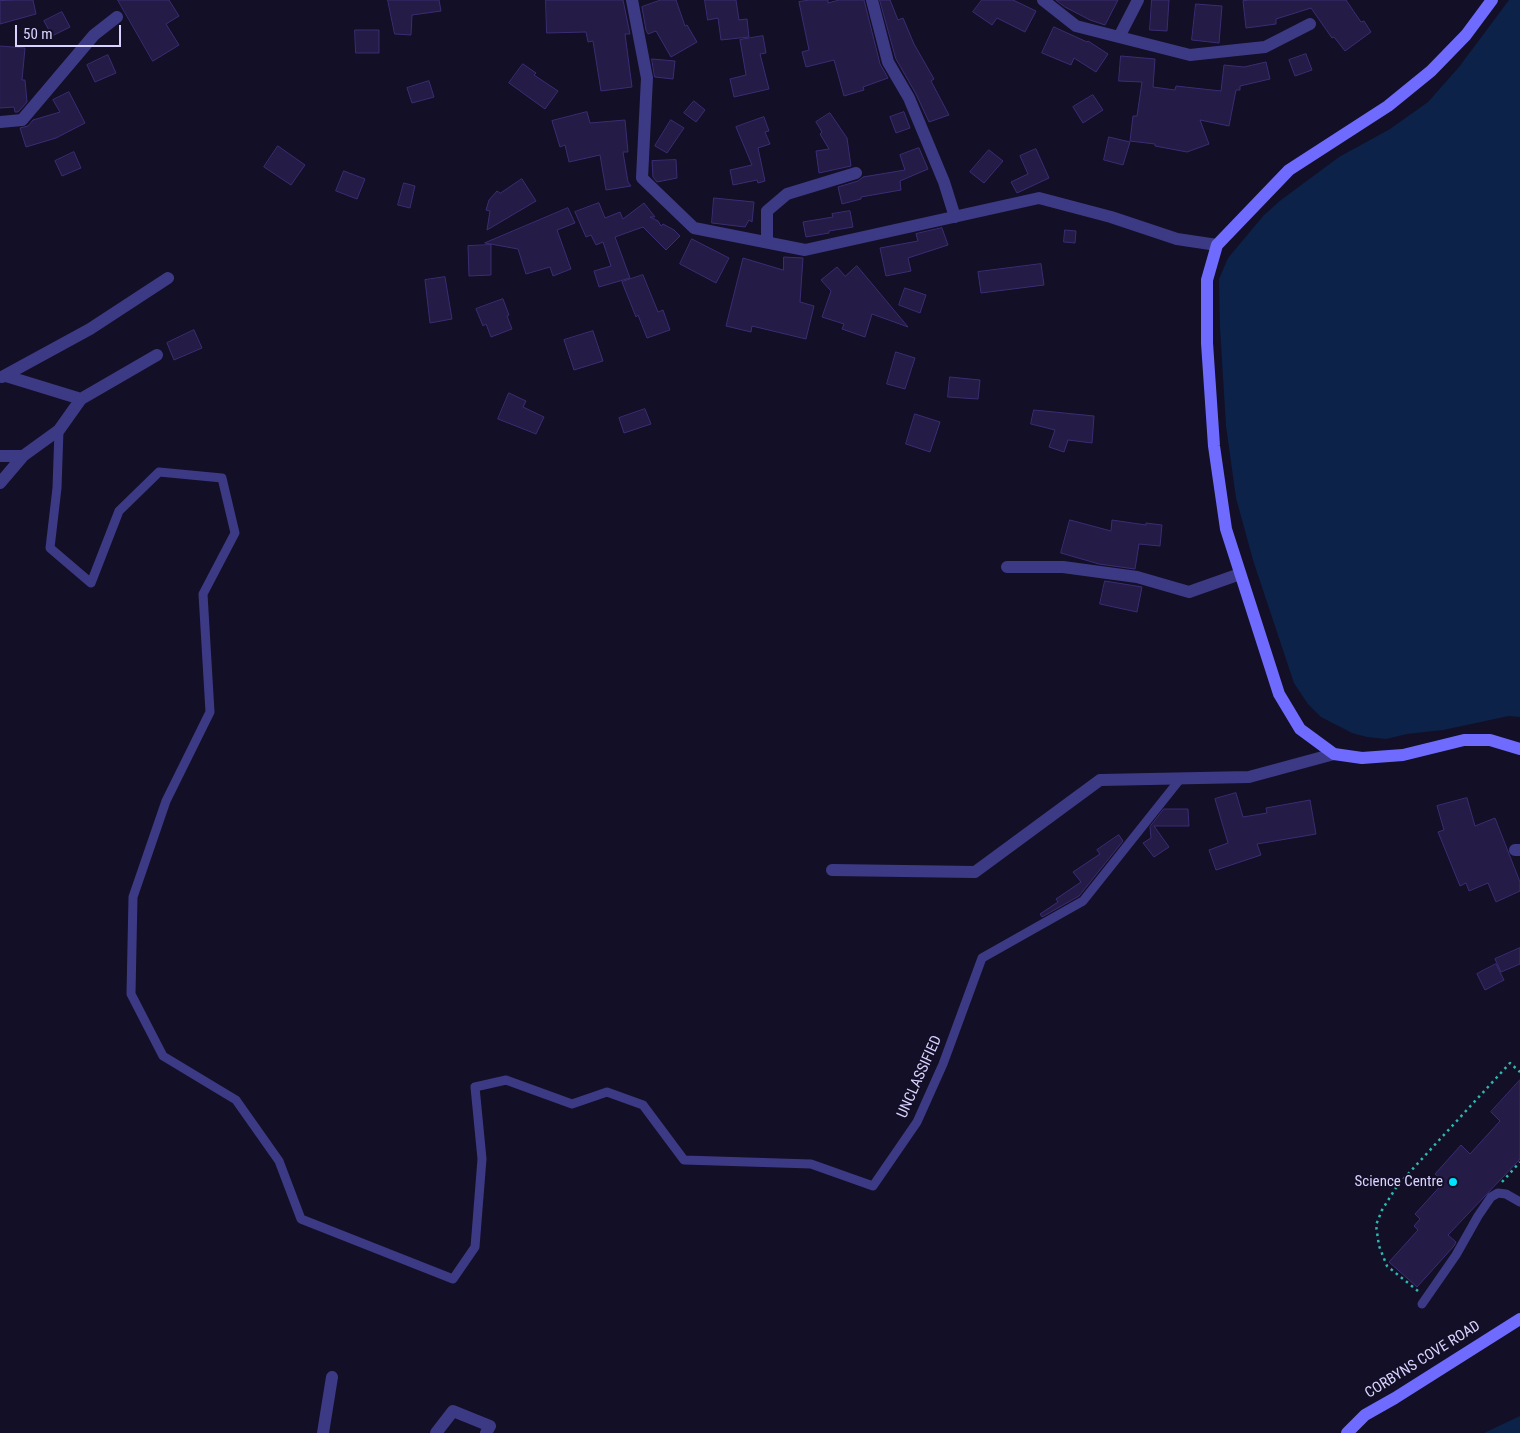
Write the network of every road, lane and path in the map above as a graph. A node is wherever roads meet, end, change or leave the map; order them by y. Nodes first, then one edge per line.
1 (632, 0) edge
2 (872, 0) edge
3 (1043, 0) edge
4 (1138, 0) edge
5 (1492, 0) edge
6 (118, 17) dead end
7 (1310, 24) dead end
8 (1119, 37) junction
9 (0, 122) edge
10 (856, 173) dead end
11 (955, 217) junction
12 (767, 242) junction
13 (1217, 245) junction
14 (168, 278) dead end
15 (157, 355) dead end
16 (3, 377) edge
17 (81, 399) junction
18 (58, 430) junction
19 (0, 456) edge
20 (23, 456) junction
21 (0, 483) edge
22 (1007, 566) dead end
23 (1240, 574) junction
24 (1520, 748) edge
25 (1334, 754) junction
26 (1181, 778) junction
27 (832, 870) dead end
28 (1520, 1072) edge
29 (1520, 1163) edge
30 (1498, 1193) junction
31 (1520, 1202) edge
32 (1424, 1301) joint
33 (1520, 1318) edge
34 (332, 1377) dead end
35 (323, 1433) edge
36 (436, 1433) edge
37 (486, 1433) edge
38 (1348, 1433) edge

1 - 12 street
2 - 11 street
3 - 8 street
4 - 8 street
5 - 13 main road
6 - 9 street
7 - 8 street
10 - 12 street
11 - 12 street
11 - 13 street
13 - 23 main road
14 - 16 street
15 - 17 street
16 - 17 street
17 - 18 street
18 - 20 street
18 - 26 lane, UNCLASSIFIED
19 - 20 street
20 - 21 street
22 - 23 street
23 - 25 main road
24 - 25 main road
25 - 26 street
26 - 27 street
28 - 32 path
29 - 30 path
30 - 31 lane
30 - 32 lane
33 - 38 main road, CORBYNS COVE ROAD
34 - 35 street
36 - 37 street

